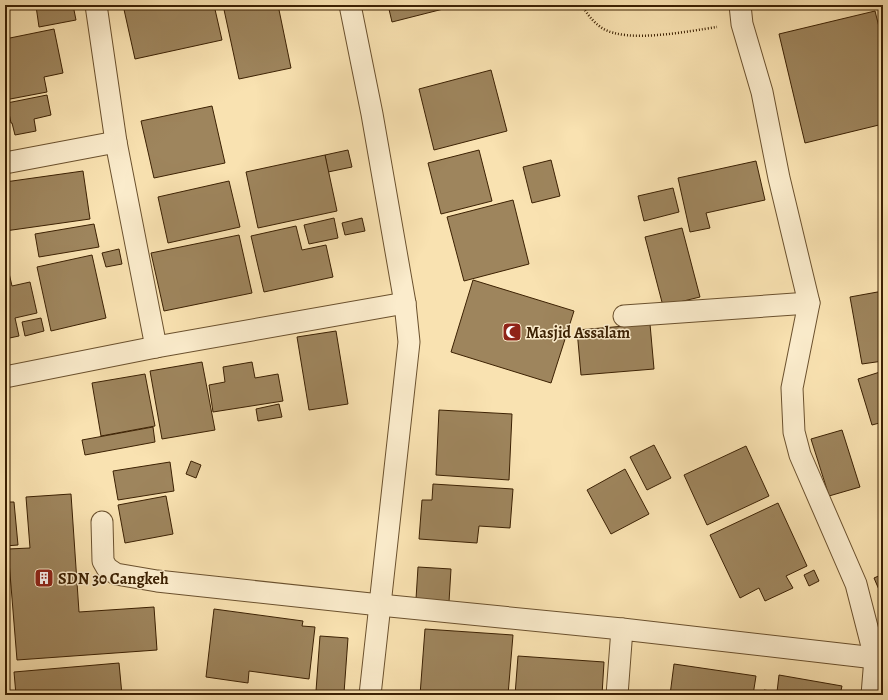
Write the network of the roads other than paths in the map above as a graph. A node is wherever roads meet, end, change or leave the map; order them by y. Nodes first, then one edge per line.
1 (96, 5) edge
2 (350, 5) edge
3 (741, 14) edge
4 (116, 142) junction
5 (5, 163) edge
6 (405, 303) junction
7 (809, 303) junction
8 (624, 316) dead end
9 (156, 347) junction
10 (5, 377) edge
11 (102, 522) dead end
12 (380, 605) junction
13 (622, 629) junction
14 (875, 658) junction
15 (370, 695) edge
16 (617, 695) edge
17 (872, 695) edge

1 - 4 street
2 - 6 street
3 - 7 street
4 - 5 street
4 - 9 street
6 - 9 street
6 - 12 street
7 - 8 street
7 - 14 street
9 - 10 street
11 - 12 street
12 - 13 street
12 - 15 street
13 - 14 street
13 - 16 street
14 - 17 street

